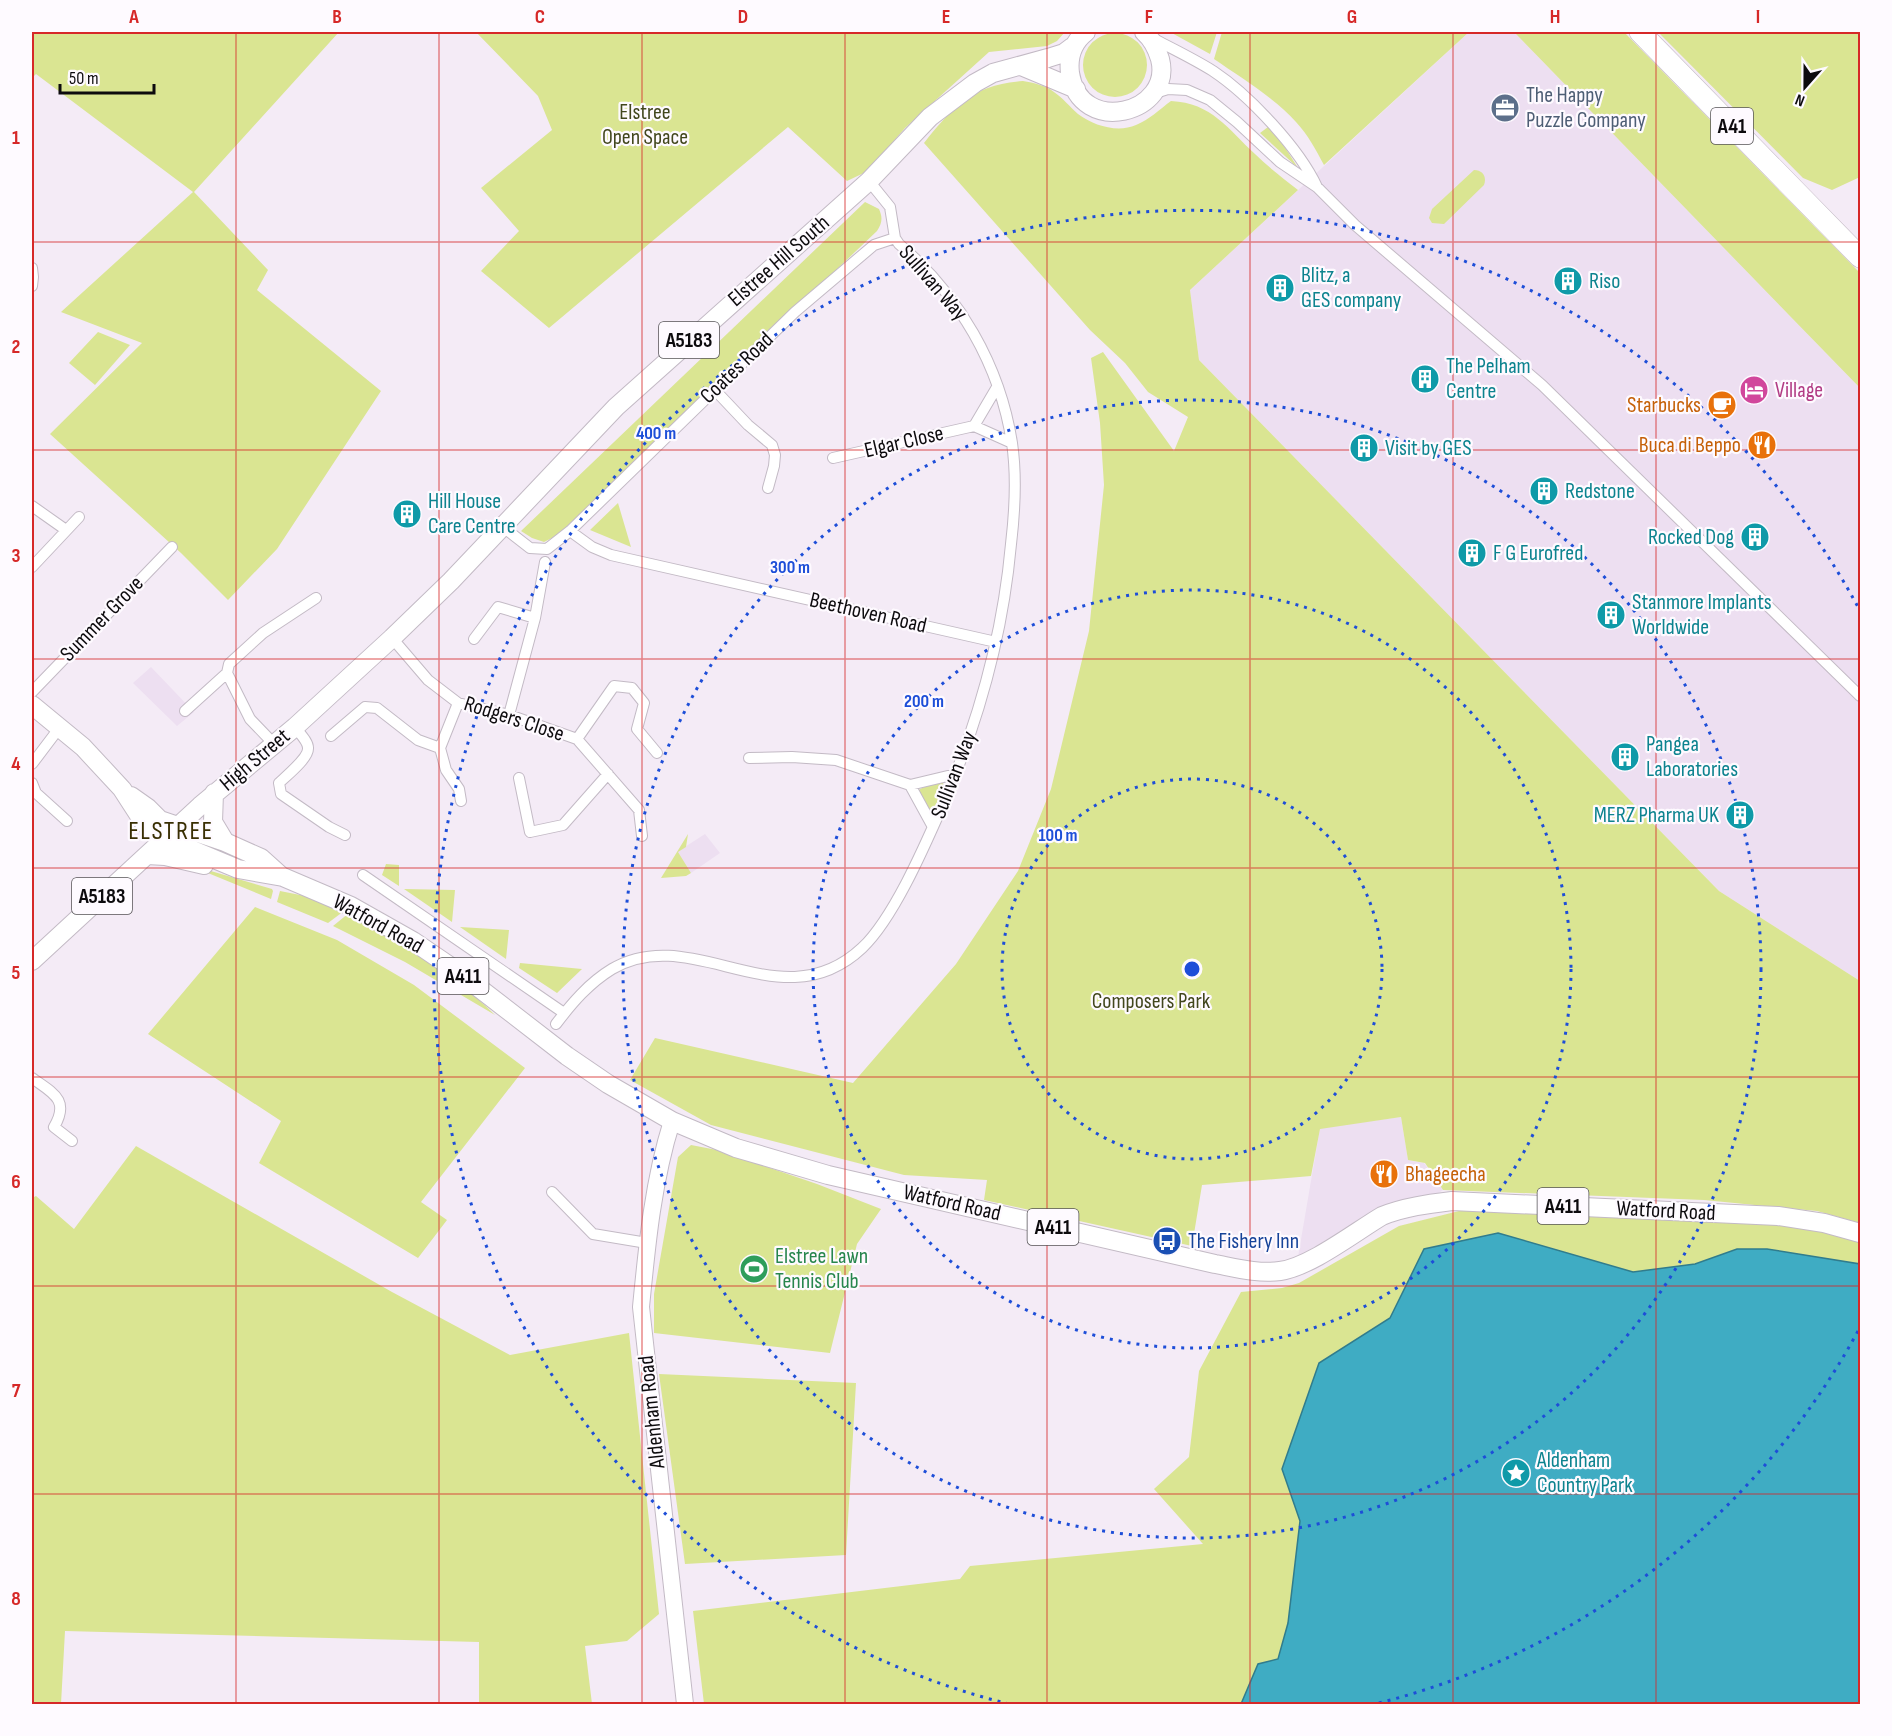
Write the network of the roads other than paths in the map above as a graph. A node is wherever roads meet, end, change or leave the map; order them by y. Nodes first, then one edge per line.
1 (1086, 32) edge
2 (1640, 32) edge
3 (1147, 34) edge
4 (1072, 47) junction
5 (1021, 66) junction
6 (1076, 89) junction
7 (1152, 94) junction
8 (869, 181) junction
9 (1317, 187) junction
10 (895, 238) junction
11 (1860, 257) edge
12 (32, 268) edge
13 (32, 286) edge
14 (997, 387) junction
15 (714, 389) junction
16 (974, 426) junction
17 (1012, 443) junction
18 (833, 458) dead end
19 (768, 488) dead end
20 (32, 506) edge
21 (79, 517) dead end
22 (503, 527) junction
23 (66, 530) junction
24 (570, 531) junction
25 (172, 547) dead end
26 (476, 555) joint
27 (545, 562) dead end
28 (32, 567) edge
29 (316, 598) dead end
30 (535, 618) junction
31 (392, 638) junction
32 (474, 639) dead end
33 (996, 642) junction
34 (228, 669) junction
35 (32, 692) edge
36 (1860, 696) edge
37 (458, 703) junction
38 (32, 705) edge
39 (185, 711) dead end
40 (509, 715) junction
41 (294, 727) junction
42 (60, 728) junction
43 (331, 736) dead end
44 (577, 739) junction
45 (274, 744) junction
46 (440, 748) junction
47 (657, 753) dead end
48 (749, 758) dead end
49 (32, 764) edge
50 (608, 774) junction
51 (956, 774) junction
52 (519, 778) dead end
53 (32, 783) edge
54 (910, 785) junction
55 (122, 789) junction
56 (214, 793) junction
57 (461, 801) dead end
58 (67, 821) dead end
59 (178, 826) junction
60 (933, 827) junction
61 (345, 835) dead end
62 (642, 836) dead end
63 (164, 838) junction
64 (225, 842) junction
65 (147, 855) junction
66 (238, 869) junction
67 (363, 875) dead end
68 (283, 877) junction
69 (32, 961) edge
70 (564, 1014) junction
71 (556, 1024) dead end
72 (32, 1078) edge
73 (672, 1121) junction
74 (72, 1141) dead end
75 (552, 1192) dead end
76 (1860, 1233) edge
77 (647, 1243) junction
78 (685, 1704) edge

1 - 4 main road
2 - 11 highway, A41
3 - 7 main road
3 - 9 street
4 - 5 main road, Elstree Hill South / A5183
4 - 6 main road
5 - 6 main road
5 - 8 main road, Elstree Hill South / A5183
6 - 7 main road
7 - 9 street
8 - 10 street, Sullivan Way
8 - 22 main road, Elstree Hill South / A5183
9 - 36 street
10 - 14 street, Sullivan Way
10 - 15 street, Coates Road
12 - 13 street
14 - 16 street, Elgar Close
14 - 17 street, Sullivan Way
15 - 19 street
15 - 24 street, Coates Road
16 - 17 street, Elgar Close
16 - 18 street, Elgar Close
17 - 33 street, Sullivan Way
20 - 23 street
21 - 23 street
22 - 24 street, Coates Road
22 - 26 main road, Elstree Hill South / A5183
23 - 28 street
24 - 33 street, Beethoven Road
25 - 35 street, Summer Grove
26 - 31 main road, High Street / A5183
27 - 30 street
29 - 34 street
30 - 32 street
30 - 40 street
31 - 37 street, Rodgers Close
31 - 41 main road, High Street / A5183
33 - 51 street, Sullivan Way
34 - 39 street
34 - 45 street
37 - 40 street, Rodgers Close
37 - 46 street
38 - 42 main road
40 - 44 street, Rodgers Close
41 - 45 main road, High Street / A5183
41 - 61 street
42 - 49 street
42 - 55 main road
43 - 46 street
44 - 47 street
44 - 50 street, Rodgers Close
45 - 56 main road, High Street / A5183
46 - 57 street
48 - 54 street
50 - 52 street
50 - 62 street, Rodgers Close
51 - 54 street
51 - 60 street, Sullivan Way
53 - 58 street
54 - 60 street
55 - 59 main road, Watford Road
55 - 63 main road, Watford Road
56 - 59 main road, High Street / A5183
56 - 64 main road
59 - 63 main road, High Street / A5183
59 - 64 main road, Watford Road
60 - 70 street, Sullivan Way
63 - 65 main road, High Street / A5183
63 - 66 main road, Watford Road
64 - 68 main road, Watford Road
65 - 66 main road
65 - 69 main road, High Street / A5183
66 - 68 main road, Watford Road
67 - 70 street
68 - 73 main road, Watford Road / A411
70 - 71 street, Sullivan Way
72 - 74 street
73 - 76 main road, Watford Road / A411
73 - 77 street, Aldenham Road
75 - 77 street
77 - 78 street, Aldenham Road

